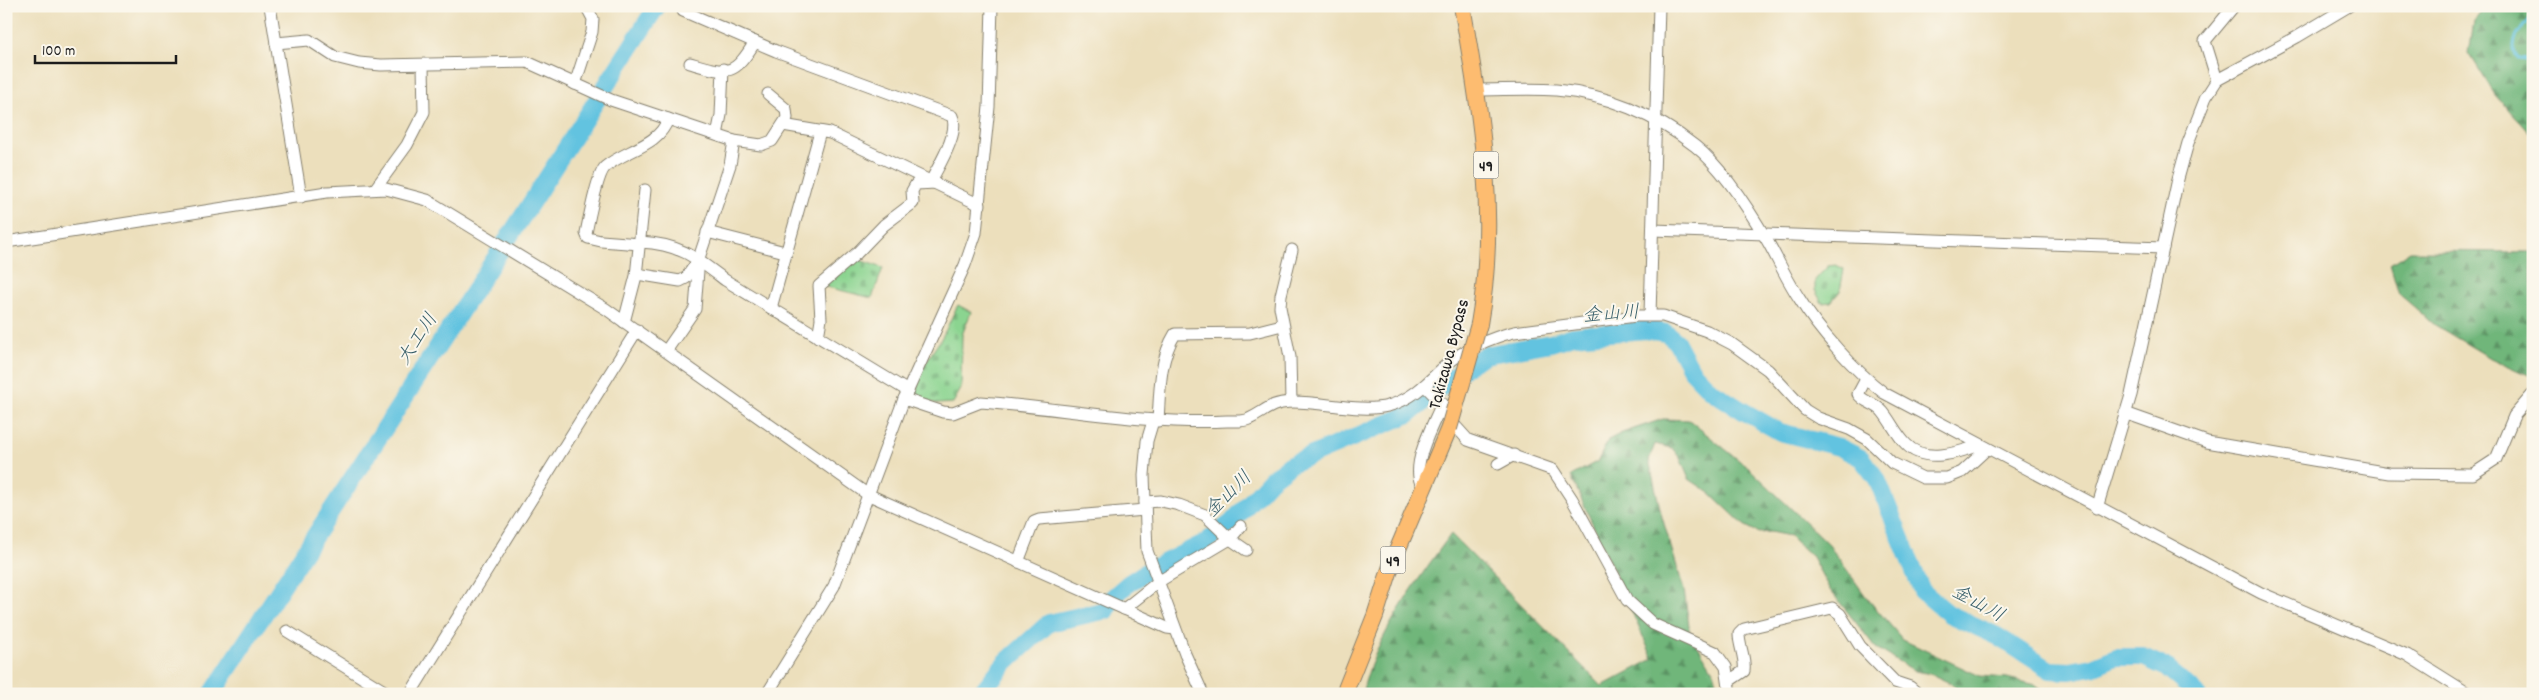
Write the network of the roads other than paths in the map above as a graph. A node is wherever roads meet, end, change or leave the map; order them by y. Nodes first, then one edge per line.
1 (270, 6) edge
2 (586, 6) edge
3 (992, 6) edge
4 (1462, 6) edge
5 (1659, 6) edge
6 (2234, 6) edge
7 (2344, 7) edge
8 (683, 11) dead end
9 (755, 42) junction
10 (276, 43) junction
11 (690, 63) dead end
12 (423, 65) junction
13 (723, 69) junction
14 (2217, 80) junction
15 (575, 84) junction
16 (1477, 90) junction
17 (768, 94) dead end
18 (668, 119) junction
19 (1656, 120) junction
20 (783, 125) junction
21 (820, 132) junction
22 (717, 135) junction
23 (734, 141) junction
24 (934, 182) junction
25 (375, 189) junction
26 (645, 190) dead end
27 (301, 197) junction
28 (980, 205) junction
29 (1653, 230) junction
30 (706, 232) junction
31 (1763, 234) junction
32 (6, 242) edge
33 (640, 242) junction
34 (2162, 248) junction
35 (1292, 250) dead end
36 (785, 252) junction
37 (699, 258) junction
38 (637, 274) junction
39 (771, 308) junction
40 (1650, 315) junction
41 (624, 322) junction
42 (1282, 325) junction
43 (637, 330) junction
44 (818, 337) junction
45 (666, 351) junction
46 (1866, 379) junction
47 (1425, 386) junction
48 (906, 395) junction
49 (2532, 395) dead end
50 (1291, 402) junction
51 (1440, 409) junction
52 (2125, 414) junction
53 (1155, 420) junction
54 (1983, 447) junction
55 (1514, 456) junction
56 (1498, 464) dead end
57 (1424, 488) junction
58 (867, 494) junction
59 (1145, 506) junction
60 (2097, 508) junction
61 (1242, 526) dead end
62 (1230, 539) junction
63 (1246, 550) dead end
64 (1018, 562) junction
65 (1158, 582) junction
66 (1124, 609) junction
67 (1175, 629) junction
68 (287, 631) dead end
69 (1729, 681) junction
70 (390, 694) edge
71 (410, 694) edge
72 (767, 694) edge
73 (1204, 694) edge
74 (1344, 694) edge
75 (1730, 694) edge
76 (1918, 694) edge
77 (2469, 694) edge

1 - 10 street
2 - 15 street
3 - 28 street
4 - 16 highway, Takizawa Bypass / 49
5 - 19 street
6 - 14 street
7 - 14 street
8 - 9 street
9 - 13 street
9 - 24 street
10 - 12 street
10 - 27 street
11 - 13 street
12 - 15 street
12 - 25 street
13 - 22 street
14 - 34 street
15 - 18 street
16 - 19 street
16 - 57 highway, Takizawa Bypass / 49, bridge
17 - 20 street
18 - 22 street
18 - 33 street
19 - 29 street
19 - 31 street
20 - 21 street
20 - 23 street
21 - 24 street
21 - 36 street
22 - 23 street
23 - 30 street
24 - 28 street
24 - 44 street
25 - 27 street
25 - 41 street
26 - 33 street
27 - 32 street
28 - 48 street
29 - 31 street
29 - 40 street
30 - 36 street
30 - 37 street
31 - 34 street
31 - 46 street
33 - 37 street
33 - 38 street
34 - 52 street
35 - 42 street
36 - 39 street
37 - 38 street
37 - 39 street
37 - 45 street
38 - 41 street
39 - 44 street
40 - 47 street
40 - 54 street
41 - 43 street
42 - 50 street
42 - 53 street
43 - 45 street
43 - 71 street
44 - 48 street
45 - 58 street
46 - 54 street
46 - 54 street
47 - 50 street
47 - 51 street
48 - 53 street
48 - 58 street
49 - 52 street
50 - 53 street
51 - 55 street
51 - 57 street
52 - 60 street
53 - 59 street
54 - 60 street
55 - 56 street
55 - 69 street
57 - 74 highway, Takizawa Bypass / 49
58 - 64 street
58 - 72 street
59 - 62 street
59 - 64 street
59 - 65 street
60 - 77 street
61 - 62 street
62 - 63 street
62 - 65 street
64 - 66 street
65 - 66 street
65 - 67 street
66 - 67 street
67 - 73 street
68 - 70 street
69 - 75 street
69 - 76 street

